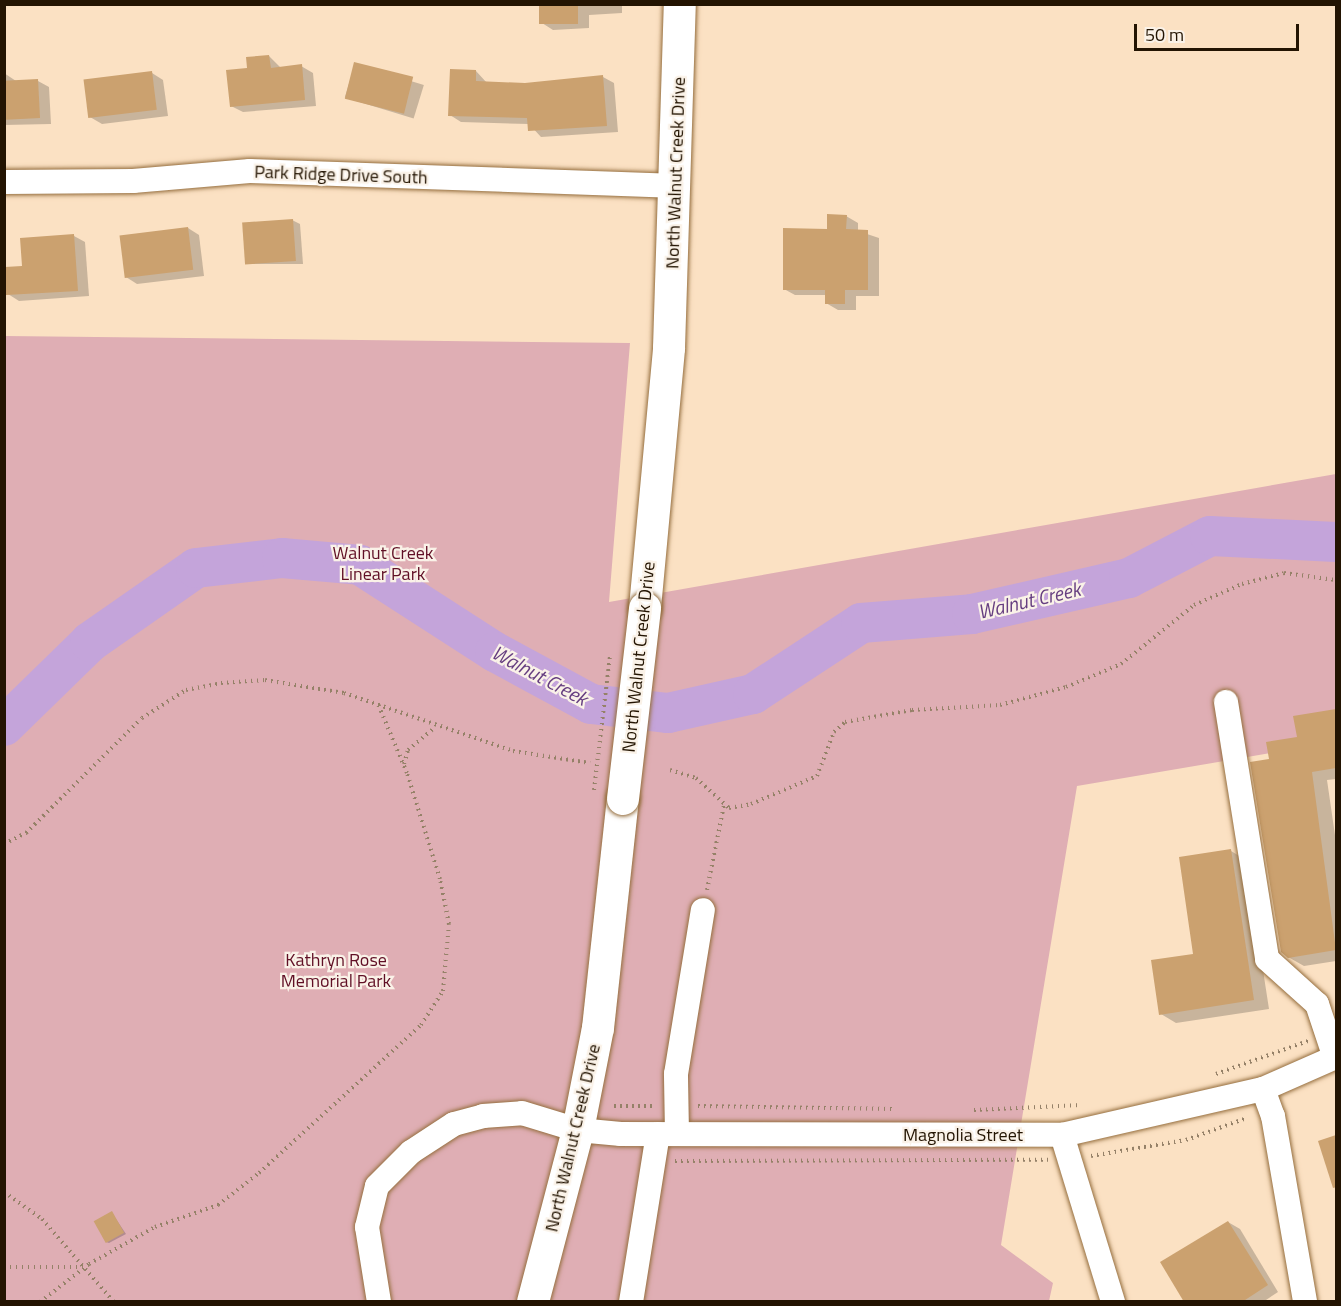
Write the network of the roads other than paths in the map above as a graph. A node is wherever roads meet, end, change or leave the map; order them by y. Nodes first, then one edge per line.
1 (680, 4) edge
2 (4, 182) edge
3 (678, 186) junction
4 (1226, 702) dead end
5 (703, 910) road end
6 (1336, 1058) edge
7 (1263, 1089) junction
8 (578, 1130) junction
9 (668, 1134) junction
10 (1062, 1135) junction
11 (379, 1302) edge
12 (533, 1302) edge
13 (631, 1302) edge
14 (1113, 1302) edge
15 (1305, 1302) edge

1 - 3 main road, North Walnut Creek Drive
2 - 3 street, Park Ridge Drive South
3 - 8 main road, North Walnut Creek Drive, bridge
4 - 6 street
5 - 9 street
6 - 7 street, Magnolia Street
7 - 10 street, Magnolia Street
7 - 15 street
8 - 9 street, Magnolia Street
8 - 11 street, Magnolia Street
8 - 12 main road, North Walnut Creek Drive
9 - 10 street, Magnolia Street
9 - 13 street
10 - 14 street

